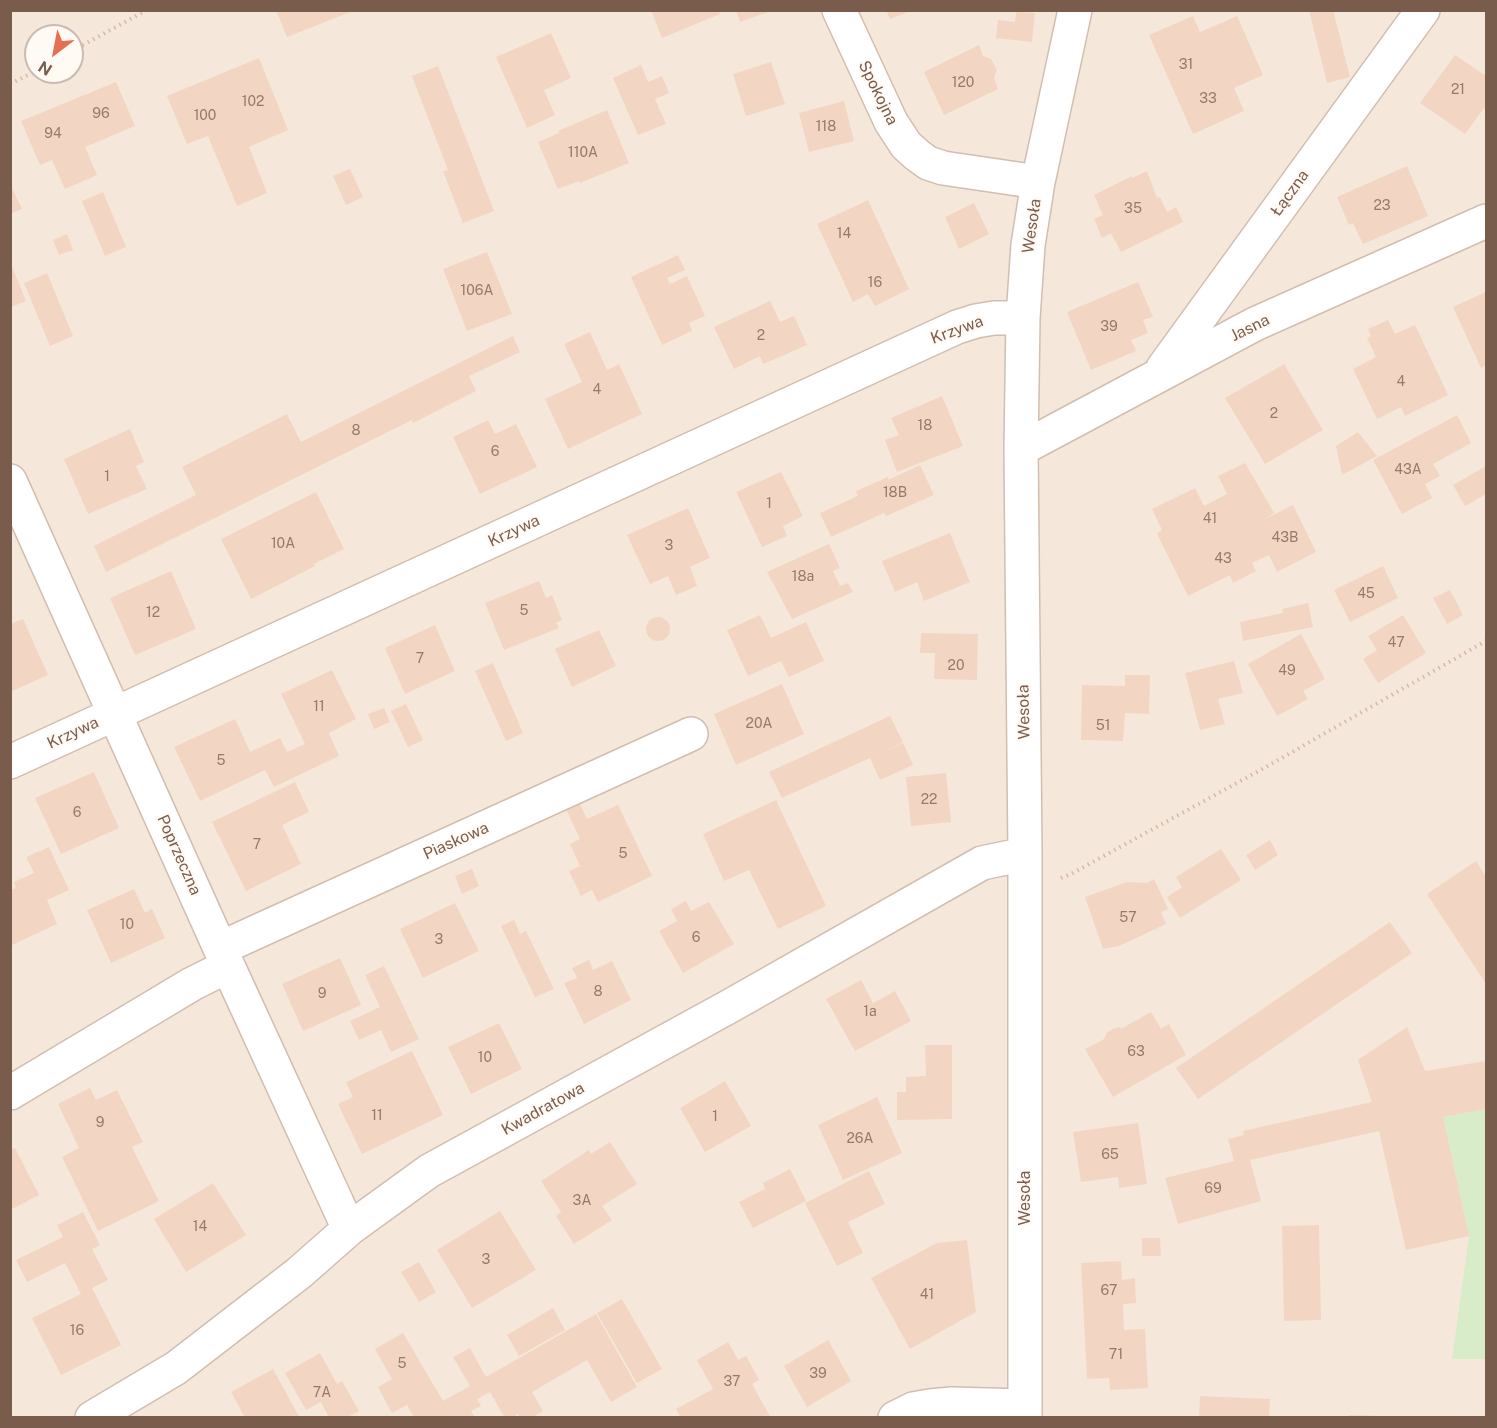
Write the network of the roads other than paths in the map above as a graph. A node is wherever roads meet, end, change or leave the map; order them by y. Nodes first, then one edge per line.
1 (839, 10) edge
2 (1075, 10) edge
3 (1423, 10) edge
4 (1038, 182) junction
5 (1486, 221) edge
6 (1023, 318) junction
7 (1158, 376) junction
8 (1021, 449) junction
9 (10, 481) edge
10 (116, 714) junction
11 (691, 734) dead end
12 (10, 762) edge
13 (1025, 869) junction
14 (224, 957) junction
15 (10, 1093) edge
16 (349, 1229) junction
17 (1025, 1412) edge
18 (93, 1418) edge
19 (895, 1418) edge

1 - 4 street, Spokojna
2 - 4 street, Wesoła
3 - 7 street, Łączna
4 - 6 street, Wesoła
5 - 7 street, Jasna
6 - 8 street, Wesoła
6 - 10 street, Krzywa
7 - 8 street, Jasna
8 - 13 street, Wesoła
9 - 10 street, Poprzeczna
10 - 12 street, Krzywa
10 - 14 street, Poprzeczna
11 - 14 street, Piaskowa
13 - 16 street, Kwadratowa
13 - 17 street, Wesoła
14 - 15 street, Piaskowa
14 - 16 street, Poprzeczna
16 - 18 street, Kwadratowa
17 - 19 street

